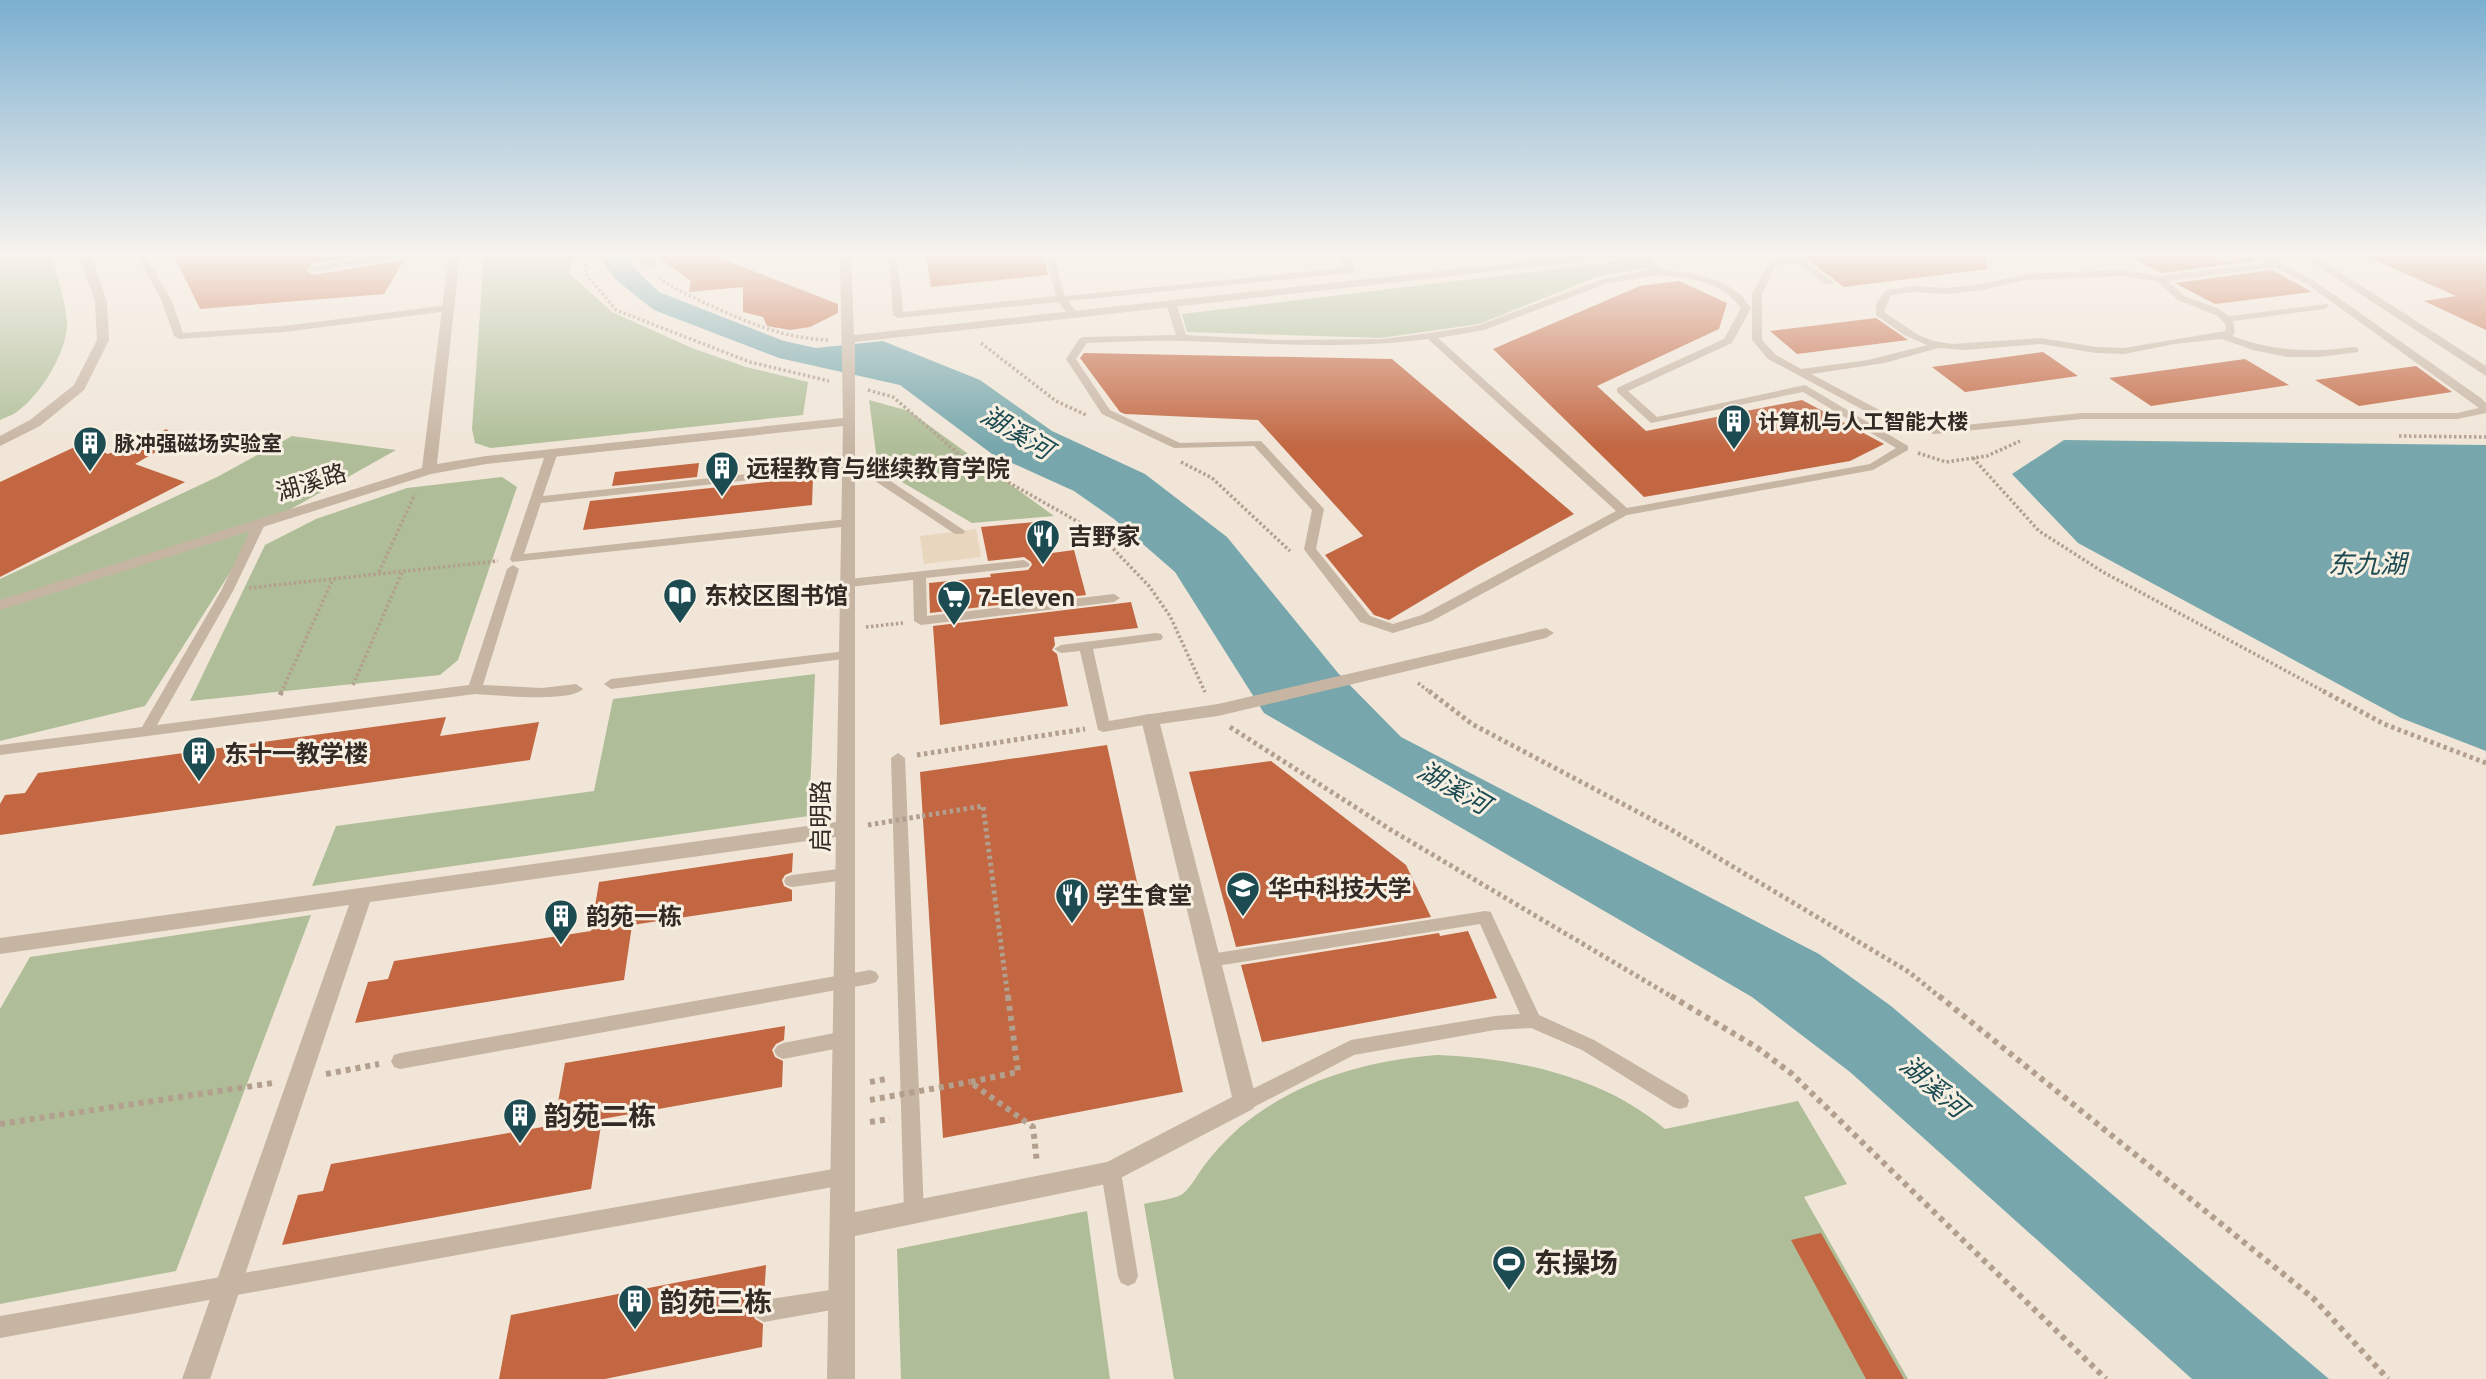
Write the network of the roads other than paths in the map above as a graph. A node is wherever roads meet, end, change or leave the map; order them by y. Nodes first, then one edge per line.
1 (102, 318) edge
2 (173, 318) edge
3 (367, 318) edge
4 (447, 318) edge
5 (847, 318) edge
6 (1036, 318) edge
7 (1176, 318) edge
8 (1507, 318) edge
9 (1740, 318) edge
10 (1757, 318) edge
11 (1885, 318) edge
12 (2233, 318) edge
13 (2362, 318) edge
14 (2404, 318) edge
15 (2228, 319) joint
16 (1430, 336) junction
17 (2223, 336) junction
18 (1182, 338) junction
19 (848, 339) junction
20 (1937, 345) junction
21 (2354, 350) dead end
22 (1797, 372) junction
23 (2486, 372) edge
24 (2486, 409) edge
25 (849, 421) junction
26 (0, 442) edge
27 (552, 452) junction
28 (849, 466) junction
29 (429, 470) junction
30 (536, 500) junction
31 (1624, 512) junction
32 (260, 522) junction
33 (847, 523) junction
34 (958, 531) dead end
35 (514, 564) junction
36 (1024, 564) dead end
37 (919, 575) junction
38 (849, 583) junction
39 (1114, 598) dead end
40 (0, 605) edge
41 (1546, 633) dead end
42 (1156, 637) dead end
43 (1086, 646) junction
44 (1061, 649) dead end
45 (846, 655) junction
46 (611, 684) dead end
47 (576, 688) dead end
48 (475, 689) junction
49 (1150, 719) junction
50 (147, 730) junction
51 (0, 750) edge
52 (898, 758) dead end
53 (847, 828) junction
54 (846, 874) junction
55 (792, 881) dead end
56 (363, 894) junction
57 (0, 946) edge
58 (1210, 960) junction
59 (870, 977) dead end
60 (846, 981) junction
61 (1532, 1020) junction
62 (845, 1039) junction
63 (783, 1051) dead end
64 (400, 1060) road end
65 (1680, 1101) dead end
66 (1245, 1102) junction
67 (1111, 1172) junction
68 (844, 1177) junction
69 (914, 1212) junction
70 (844, 1226) junction
71 (1128, 1276) dead end
72 (228, 1286) junction
73 (843, 1298) junction
74 (764, 1311) dead end
75 (0, 1326) edge
76 (196, 1379) edge
77 (841, 1379) edge

1 - 26 street
2 - 3 lane
4 - 29 street
5 - 19 street, 启明路
6 - 19 street
7 - 18 lane
8 - 16 lane
9 - 31 lane
10 - 22 lane
11 - 20 lane
12 - 15 lane
13 - 24 lane
14 - 23 street
15 - 17 lane
16 - 18 lane
16 - 31 lane
17 - 20 lane
17 - 21 lane
18 - 31 lane
19 - 25 street, 启明路
20 - 22 lane
22 - 24 lane
25 - 27 street, 湖溪路
25 - 28 street, 启明路
27 - 29 street, 湖溪路
27 - 30 lane
28 - 30 lane
28 - 33 street, 启明路
28 - 34 lane
29 - 32 street, 湖溪路
30 - 35 lane
32 - 40 street, 湖溪路
32 - 50 lane
33 - 35 lane
33 - 38 street, 启明路
35 - 48 lane
36 - 37 lane
37 - 38 lane
37 - 39 lane
38 - 45 street, 启明路
41 - 49 street
42 - 43 lane
43 - 44 lane
43 - 49 lane
45 - 46 lane
45 - 53 street, 启明路
47 - 48 lane
48 - 50 lane
49 - 58 street
50 - 51 lane
52 - 69 lane
53 - 54 street, 启明路
53 - 56 street
54 - 55 lane
54 - 60 street, 启明路
56 - 57 street
56 - 72 street
58 - 61 lane
58 - 66 street
59 - 60 lane
60 - 62 street, 启明路
60 - 64 lane
61 - 65 lane
61 - 66 lane
62 - 63 lane
62 - 68 street, 启明路
66 - 67 street
67 - 69 street
67 - 71 lane
68 - 70 street, 启明路
68 - 72 lane
69 - 70 street
70 - 73 street, 启明路
72 - 75 lane
72 - 76 street
73 - 74 lane
73 - 77 street, 启明路

